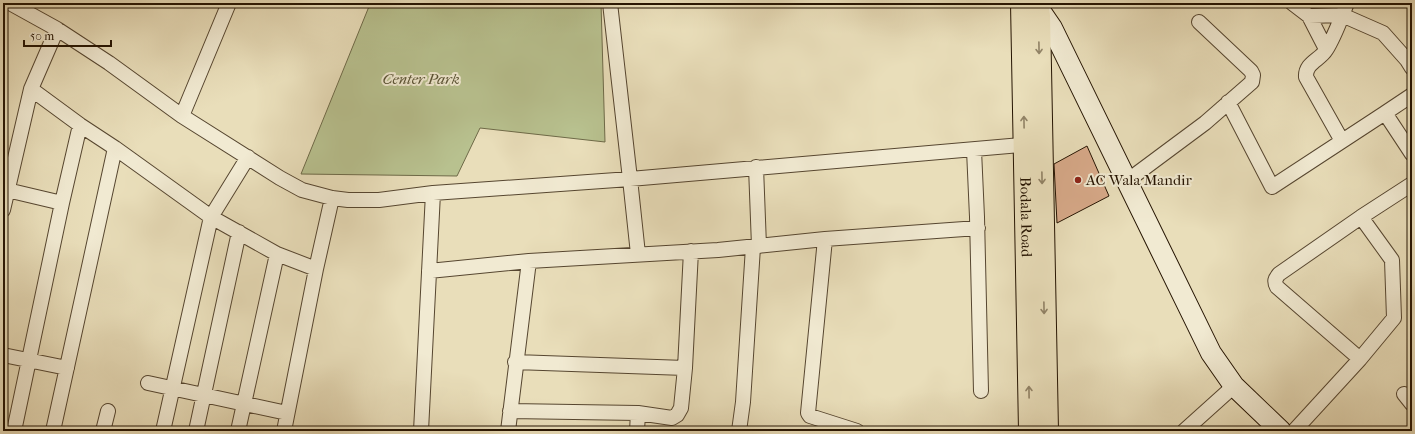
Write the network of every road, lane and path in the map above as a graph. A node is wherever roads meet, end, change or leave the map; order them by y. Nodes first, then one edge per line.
1 (10, 3) edge
2 (229, 3) edge
3 (610, 3) edge
4 (1292, 3) edge
5 (1033, 5) edge
6 (1344, 9) edge
7 (1309, 16) junction
8 (1198, 22) dead end
9 (57, 29) junction
10 (1326, 49) junction
11 (1412, 68) edge
12 (31, 89) junction
13 (1412, 95) edge
14 (1228, 102) junction
15 (1385, 113) junction
16 (182, 116) junction
17 (80, 125) junction
18 (1342, 141) junction
19 (1033, 144) junction
20 (115, 148) junction
21 (974, 150) junction
22 (1412, 154) edge
23 (248, 157) junction
24 (756, 168) junction
25 (630, 179) junction
26 (1127, 181) junction
27 (1412, 184) edge
28 (7, 190) junction
29 (433, 194) junction
30 (332, 198) junction
31 (62, 203) junction
32 (3, 210) edge
33 (211, 217) junction
34 (1361, 217) junction
35 (978, 228) junction
36 (239, 232) junction
37 (825, 239) junction
38 (756, 246) junction
39 (691, 251) junction
40 (277, 254) junction
41 (638, 254) junction
42 (529, 261) junction
43 (316, 269) junction
44 (429, 271) junction
45 (3, 355) edge
46 (1360, 359) junction
47 (29, 360) junction
48 (515, 362) junction
49 (67, 368) junction
50 (685, 368) junction
51 (148, 383) dead end
52 (1234, 386) junction
53 (173, 389) junction
54 (981, 391) dead end
55 (203, 395) junction
56 (244, 404) junction
57 (510, 411) junction
58 (108, 412) dead end
59 (287, 413) junction
60 (638, 413) junction
61 (14, 431) edge
62 (53, 431) edge
63 (103, 431) edge
64 (163, 431) edge
65 (196, 431) edge
66 (238, 431) edge
67 (284, 431) edge
68 (421, 431) edge
69 (508, 431) edge
70 (637, 431) edge
71 (739, 431) edge
72 (857, 431) edge
73 (1030, 431) edge
74 (1047, 431) edge
75 (1184, 431) edge
76 (1282, 431) edge
77 (1294, 431) edge

1 - 9 street
2 - 16 street
3 - 25 street
4 - 7 street
5 - 19 main road, Bodala Road
5 - 26 street
6 - 7 street
6 - 10 street
6 - 11 street
7 - 10 street
8 - 14 street
9 - 12 street
9 - 16 street
10 - 18 street
12 - 17 street
12 - 28 street
13 - 15 street
14 - 18 street
14 - 26 street
15 - 18 street
15 - 22 street
16 - 23 street
17 - 20 street
17 - 31 street
19 - 21 street
73 -> 19 main road, Bodala Road
19 -> 74 main road, Bodala Road
20 - 33 street
20 - 49 street
21 - 24 street
21 - 35 street
23 - 30 street
23 - 33 street
24 - 25 street
24 - 38 street
25 - 29 street
25 - 41 street
26 - 52 street
27 - 34 street
28 - 31 street
28 - 32 street
29 - 30 street
29 - 44 street
30 - 43 street
31 - 47 street
33 - 36 street
33 - 53 street
34 - 46 street
34 - 46 street
35 - 37 street
35 - 54 street
36 - 40 street
36 - 55 street
37 - 38 street
37 - 72 street
38 - 39 street
38 - 71 street
39 - 41 street
39 - 50 street
40 - 43 street
40 - 56 street
41 - 42 street
42 - 44 street
42 - 48 street
43 - 59 street
44 - 68 street
45 - 47 street
46 - 77 street
47 - 49 street
47 - 61 street
48 - 50 street
48 - 57 street
49 - 62 street
50 - 60 street
51 - 53 street
52 - 75 street
52 - 76 street
53 - 55 street
53 - 64 street
55 - 56 street
55 - 65 street
56 - 59 street
56 - 66 street
57 - 60 street
57 - 69 street
58 - 63 street
59 - 67 street
60 - 70 street

